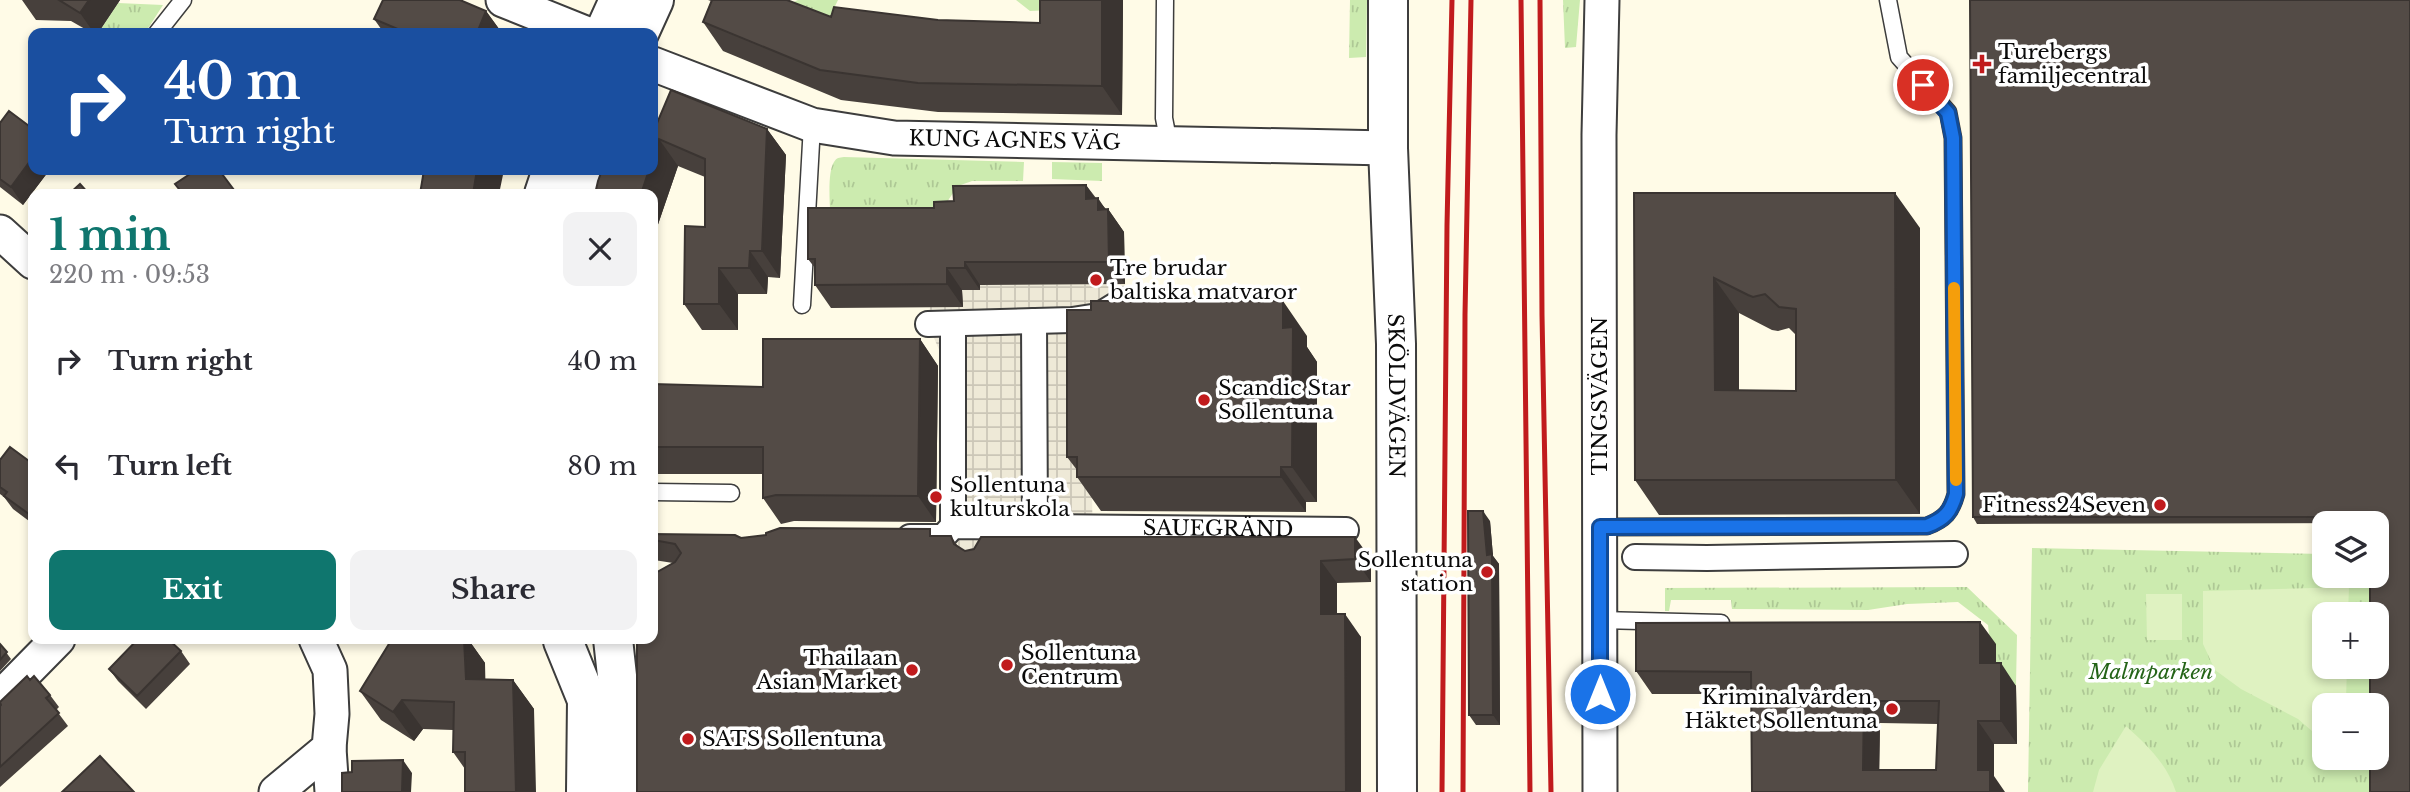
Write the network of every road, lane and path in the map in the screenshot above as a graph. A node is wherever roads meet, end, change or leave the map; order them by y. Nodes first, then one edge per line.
1 (183, 0) edge
2 (503, 0) edge
3 (619, 0) edge
4 (654, 0) edge
5 (1165, 0) edge
6 (1388, 0) edge
7 (1602, 0) edge
8 (1888, 0) edge
9 (161, 28) edge
10 (573, 28) edge
11 (606, 28) edge
12 (641, 28) edge
13 (658, 66) edge
14 (812, 124) junction
15 (1169, 144) junction
16 (1388, 148) junction
17 (0, 232) edge
18 (28, 257) edge
19 (1124, 300) edge
20 (802, 305) dead end
21 (1034, 321) junction
22 (928, 324) dead end
23 (953, 324) junction
24 (658, 492) edge
25 (731, 493) dead end
26 (953, 526) junction
27 (1035, 526) junction
28 (1600, 527) junction
29 (1346, 530) dead end
30 (885, 537) edge
31 (1955, 554) dead end
32 (1635, 557) dead end
33 (1600, 620) junction
34 (1733, 623) edge
35 (53, 644) edge
36 (318, 644) edge
37 (566, 644) edge
38 (614, 644) edge
39 (0, 698) edge
40 (329, 748) junction
41 (276, 792) edge
42 (332, 792) edge
43 (586, 792) edge
44 (619, 792) edge
45 (1397, 792) edge
46 (1600, 792) edge

1 - 9 lane
2 - 10 street
3 - 11 street
4 - 12 street
5 - 15 lane
6 - 16 street, SKÖLDVÄGEN
7 - 28 street, TINGSVÄGEN
8 - 28 lane
13 - 14 street, KUNG AGNES VÄG
14 - 15 street, KUNG AGNES VÄG
14 - 20 lane
15 - 16 street, KUNG AGNES VÄG
16 - 45 street, SKÖLDVÄGEN
17 - 18 street
19 - 21 street
21 - 23 street
21 - 27 street
22 - 23 street
23 - 26 street
24 - 25 lane
26 - 27 street, SAUEGRÄND
26 - 30 street
27 - 29 street, SAUEGRÄND
28 - 33 street, TINGSVÄGEN
31 - 32 street
33 - 34 lane
33 - 46 street, TINGSVÄGEN
35 - 39 street
36 - 40 street
37 - 43 street
38 - 44 street
40 - 41 street
40 - 42 street

